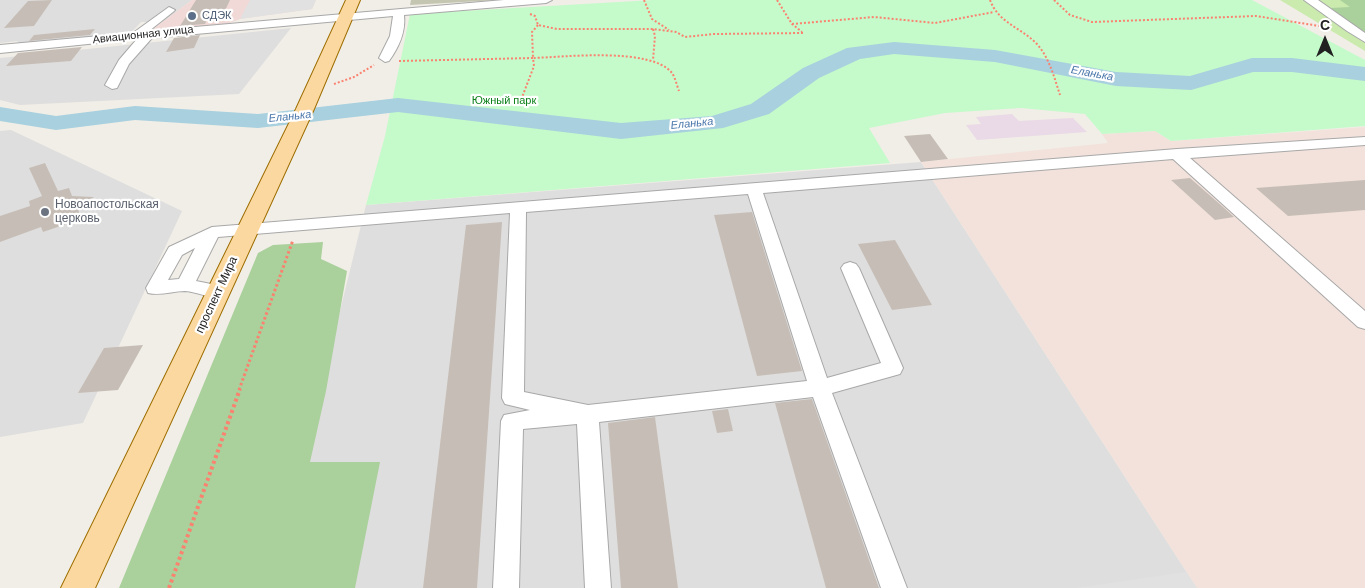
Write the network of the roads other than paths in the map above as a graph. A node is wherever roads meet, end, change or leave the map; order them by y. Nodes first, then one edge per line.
1 (353, 0) edge
2 (546, 0) edge
3 (1310, 0) edge
4 (169, 10) dead end
5 (395, 12) junction
6 (346, 16) junction
7 (143, 35) junction
8 (1365, 38) edge
9 (0, 49) edge
10 (385, 58) road end
11 (112, 85) dead end
12 (1365, 141) edge
13 (1177, 154) junction
14 (754, 189) junction
15 (518, 210) junction
16 (249, 229) junction
17 (212, 232) junction
18 (850, 268) dead end
19 (185, 285) junction
20 (219, 292) junction
21 (1365, 322) edge
22 (820, 388) junction
23 (588, 414) junction
24 (78, 588) edge
25 (506, 588) edge
26 (598, 588) edge
27 (894, 588) edge

1 - 6 main road, проспект Мира
2 - 5 street, Авиационная улица
3 - 8 street
4 - 7 street
5 - 6 street, Авиационная улица
5 - 10 lane
6 - 7 street, Авиационная улица
6 - 16 main road, проспект Мира
7 - 9 street, Авиационная улица
7 - 11 street
12 - 13 street
13 - 14 street
13 - 21 street
14 - 15 street
14 - 22 street
15 - 16 street
15 - 23 street
16 - 17 street
16 - 20 main road, проспект Мира
17 - 19 street
17 - 19 street
18 - 22 street
19 - 20 street
20 - 24 main road, проспект Мира
22 - 23 street
22 - 27 street
23 - 25 street
23 - 26 street

